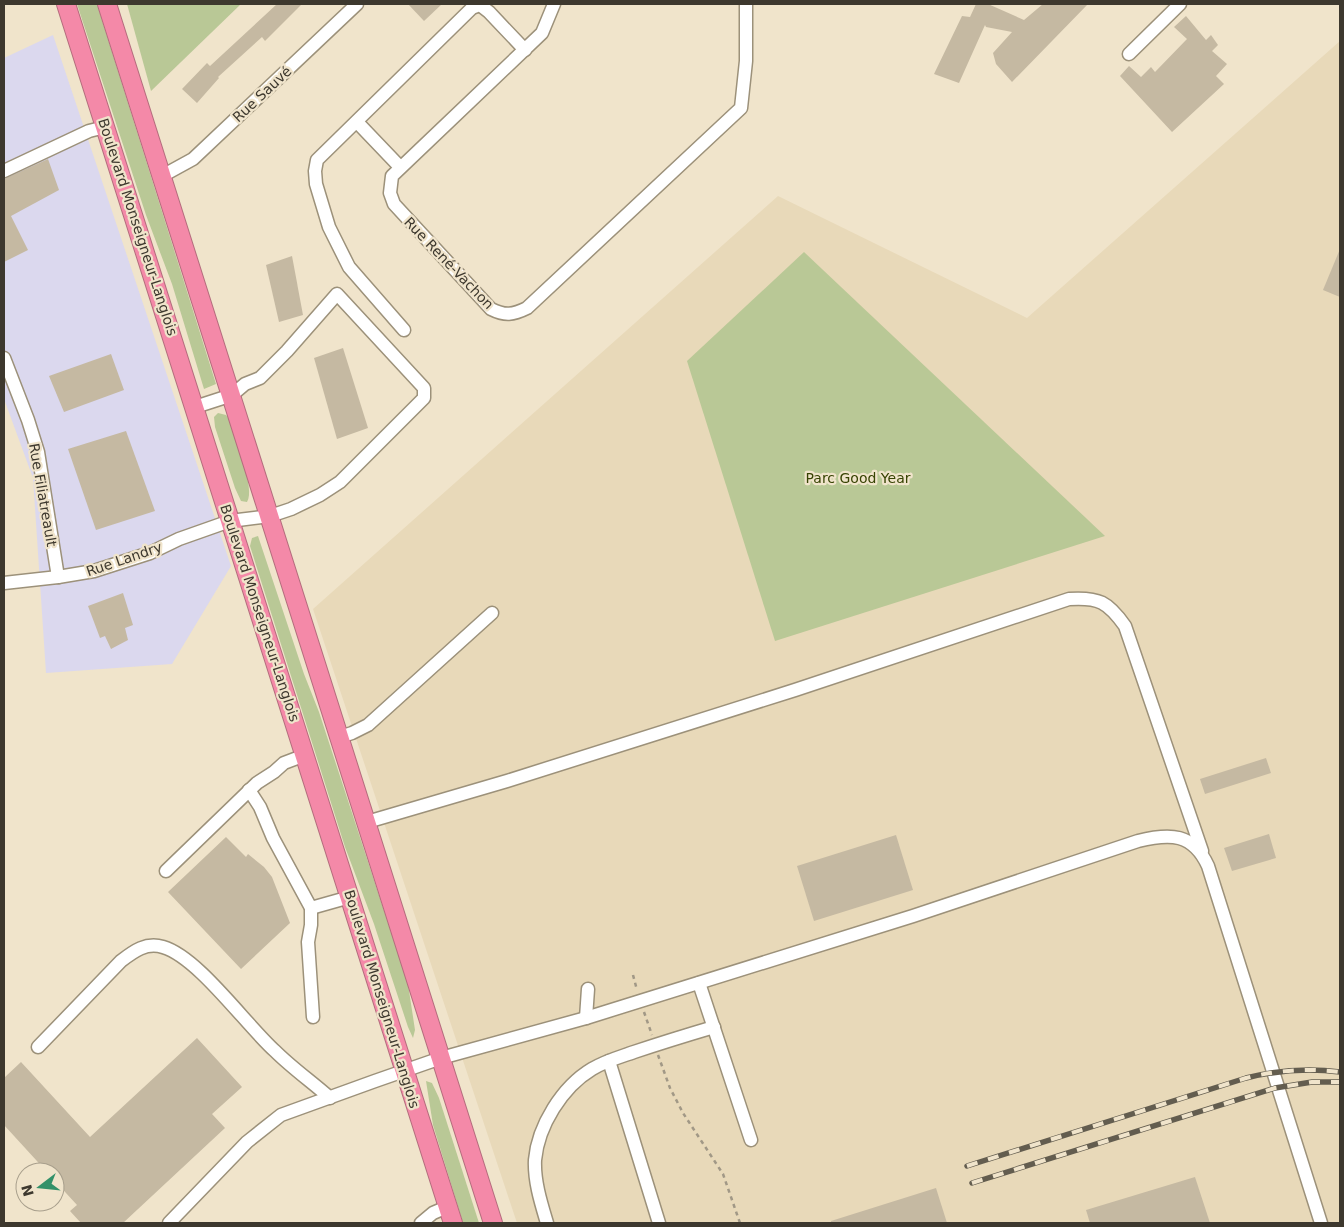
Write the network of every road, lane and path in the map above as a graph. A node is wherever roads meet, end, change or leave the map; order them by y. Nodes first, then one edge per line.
1 (66, 4) edge
2 (107, 4) edge
3 (357, 4) edge
4 (554, 4) edge
5 (746, 4) edge
6 (1180, 4) edge
7 (524, 50) junction
8 (1129, 54) dead end
9 (357, 122) junction
10 (105, 127) junction
11 (400, 168) junction
12 (4, 172) edge
13 (162, 176) junction
14 (404, 330) dead end
15 (4, 358) edge
16 (232, 395) junction
17 (195, 407) junction
18 (270, 516) junction
19 (230, 521) junction
20 (58, 578) junction
21 (4, 583) edge
22 (492, 613) dead end
23 (340, 737) junction
24 (305, 754) junction
25 (249, 790) junction
26 (367, 822) junction
27 (1204, 856) junction
28 (166, 871) dead end
29 (350, 897) junction
30 (311, 908) junction
31 (633, 975) dead end
32 (699, 983) junction
33 (588, 989) dead end
34 (641, 1001) junction
35 (313, 1017) dead end
36 (586, 1018) junction
37 (714, 1027) junction
38 (655, 1045) junction
39 (38, 1047) dead end
40 (441, 1058) junction
41 (609, 1061) junction
42 (405, 1070) junction
43 (330, 1098) junction
44 (751, 1140) dead end
45 (450, 1215) edge
46 (169, 1223) edge
47 (421, 1223) edge
48 (493, 1223) edge
49 (547, 1223) edge
50 (659, 1223) edge
51 (740, 1223) edge
52 (1321, 1223) edge

1 - 10 highway, Boulevard Monseigneur-Langlois
2 - 13 highway
3 - 13 street, Rue Sauvé
4 - 7 street, Rue René-Vachon
5 - 11 street, Rue René-Vachon
6 - 8 street
7 - 9 street
7 - 11 street, Rue René-Vachon
9 - 11 street
9 - 14 street
10 - 12 street
10 - 17 highway, Boulevard Monseigneur-Langlois
13 - 16 highway
15 - 20 street, Rue Filiatreault
16 - 17 street
16 - 18 highway
16 - 18 street, Rue Landry
17 - 19 highway, Boulevard Monseigneur-Langlois
18 - 19 street, Rue Landry
18 - 23 highway
19 - 20 street, Rue Landry
19 - 24 highway, Boulevard Monseigneur-Langlois
20 - 21 street, Rue Landry
22 - 23 street
23 - 26 highway
24 - 25 street
24 - 29 highway, Boulevard Monseigneur-Langlois
25 - 28 street
25 - 30 street
26 - 27 street
26 - 40 highway
27 - 32 street
27 - 52 street
29 - 30 street
29 - 42 highway, Boulevard Monseigneur-Langlois
30 - 35 street
31 - 34 path
32 - 34 street
32 - 37 street
33 - 36 street
34 - 36 street
34 - 38 path
36 - 40 street
37 - 38 street
37 - 44 street
38 - 41 street
38 - 51 path
39 - 43 street
40 - 42 street
40 - 48 highway
41 - 49 street
41 - 50 street
42 - 43 street
42 - 45 highway, Boulevard Monseigneur-Langlois
43 - 46 street
45 - 47 street

